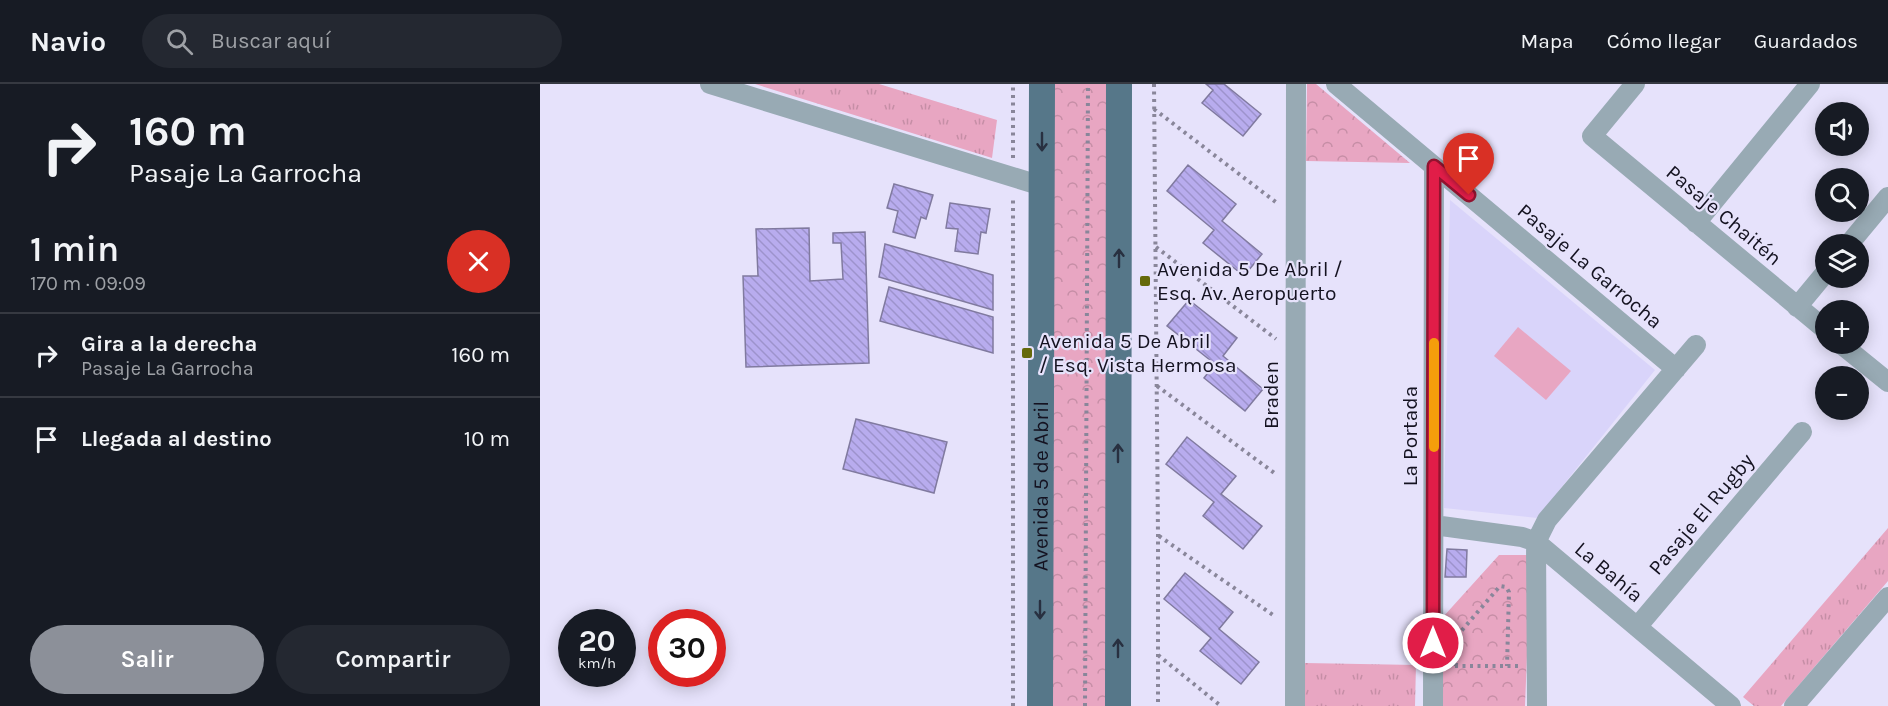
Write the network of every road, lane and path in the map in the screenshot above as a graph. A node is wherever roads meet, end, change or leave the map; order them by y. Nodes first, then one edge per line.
1 (710, 84) edge
2 (1013, 84) edge
3 (1042, 84) edge
4 (1088, 84) edge
5 (1119, 84) edge
6 (1154, 84) edge
7 (1296, 84) edge
8 (1336, 84) edge
9 (1635, 84) edge
10 (1810, 84) edge
11 (1154, 108) junction
12 (1434, 166) junction
13 (1013, 179) junction
14 (1042, 186) junction
15 (1888, 197) edge
16 (1295, 217) junction
17 (1695, 222) junction
18 (1857, 234) edge
19 (1155, 247) junction
20 (1815, 285) edge
21 (1797, 307) junction
22 (1815, 321) edge
23 (1696, 345) dead end
24 (1295, 354) junction
25 (1853, 354) edge
26 (1676, 369) junction
27 (1888, 382) edge
28 (1157, 386) junction
29 (1802, 432) dead end
30 (1295, 488) junction
31 (1434, 525) junction
32 (1158, 535) junction
33 (1536, 542) junction
34 (1888, 597) edge
35 (1637, 627) junction
36 (1295, 629) junction
37 (1158, 655) junction
38 (1433, 666) junction
39 (1456, 666) junction
40 (1508, 666) junction
41 (1537, 666) junction
42 (1013, 706) edge
43 (1040, 706) edge
44 (1085, 706) edge
45 (1118, 706) edge
46 (1158, 706) edge
47 (1221, 706) edge
48 (1295, 706) edge
49 (1433, 706) edge
50 (1537, 706) edge
51 (1731, 706) edge
52 (1794, 706) edge

1 - 13 street
2 - 13 path
3 -> 14 main road, Avenida 5 de Abril
4 - 44 path
45 -> 5 main road
6 - 11 path
7 - 16 street, Braden
8 - 12 street, Pasaje La Garrocha
9 - 17 street, Pasaje Chaitén
10 - 17 street
11 - 16 path
11 - 19 path
12 - 26 street, Pasaje La Garrocha
12 - 31 street, La Portada
13 - 14 street
13 - 42 path
14 -> 43 main road, Avenida 5 de Abril
15 - 18 street
16 - 24 street, Braden
17 - 21 street, Pasaje Chaitén
19 - 24 path
19 - 28 path
20 - 21 street
21 - 22 street, Pasaje Chaitén
23 - 26 street
24 - 30 street, Braden
25 - 27 street
26 - 33 street
28 - 30 path
28 - 32 path
29 - 35 street, Pasaje El Rugby
30 - 36 street, Braden
31 - 33 street, La Bahía
31 - 38 street, La Portada
32 - 36 path
32 - 37 path
33 - 35 street, La Bahía
33 - 41 street
34 - 52 street
35 - 51 street, La Bahía
36 - 48 street, Braden
37 - 46 path
37 - 47 path
38 - 39 path
38 - 49 street, La Portada
39 - 40 path
39 - 40 path
40 - 41 path
41 - 50 street

